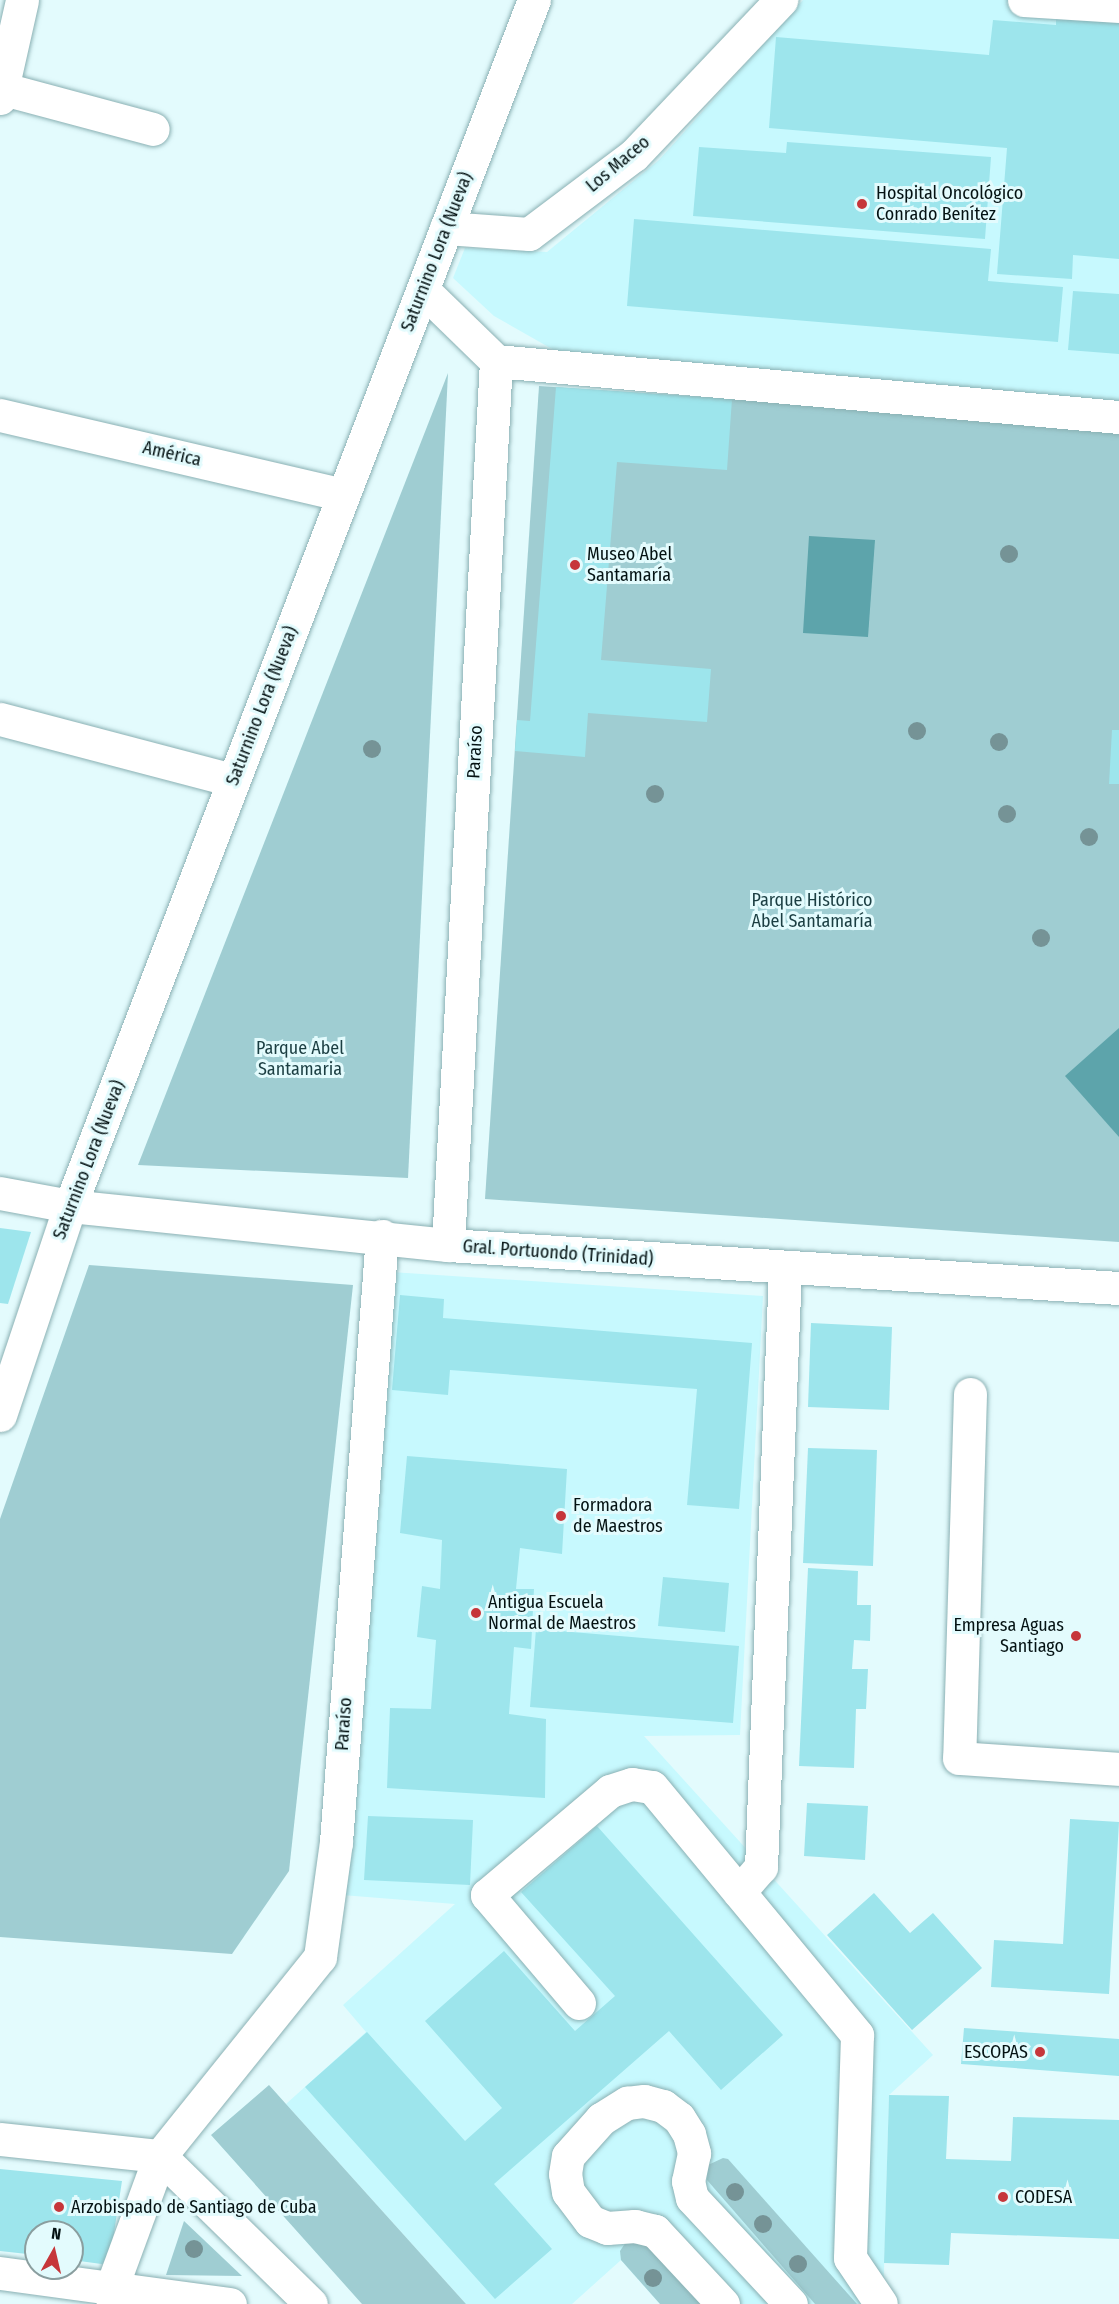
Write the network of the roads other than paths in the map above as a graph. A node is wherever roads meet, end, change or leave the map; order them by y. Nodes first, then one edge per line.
1 (22, 0) edge
2 (534, 0) edge
3 (781, 0) edge
4 (1024, 0) edge
5 (1119, 6) edge
6 (1, 92) edge
7 (153, 129) dead end
8 (446, 228) junction
9 (423, 290) junction
10 (496, 361) junction
11 (0, 415) edge
12 (1119, 417) edge
13 (344, 495) junction
14 (0, 719) edge
15 (233, 780) junction
16 (0, 1193) edge
17 (70, 1206) junction
18 (382, 1236) junction
19 (448, 1245) junction
20 (785, 1269) junction
21 (1119, 1288) edge
22 (970, 1394) dead end
23 (0, 1415) edge
24 (1119, 1769) edge
25 (739, 1892) junction
26 (579, 2002) dead end
27 (0, 2139) edge
28 (160, 2156) junction
29 (692, 2198) junction
30 (655, 2231) junction
31 (0, 2273) edge
32 (112, 2296) edge
33 (230, 2304) edge
34 (311, 2304) edge
35 (723, 2304) edge
36 (791, 2304) edge
37 (881, 2304) edge

1 - 6 street
2 - 8 street, Saturnino Lora (Nueva)
3 - 8 street, Los Maceo
4 - 5 street
6 - 7 street
8 - 9 street, Saturnino Lora (Nueva)
9 - 10 street
9 - 13 street, Saturnino Lora (Nueva)
10 - 12 street
10 - 19 street, Paraíso
11 - 13 street, América
13 - 15 street, Saturnino Lora (Nueva)
14 - 15 street
15 - 17 street, Saturnino Lora (Nueva)
16 - 17 street, Gral. Portuondo (Trinidad)
17 - 18 street, Gral. Portuondo (Trinidad)
17 - 23 street, Saturnino Lora (Nueva)
18 - 19 street, Gral. Portuondo (Trinidad)
18 - 28 street, Paraíso
19 - 20 street, Gral. Portuondo (Trinidad)
20 - 21 street, Gral. Portuondo (Trinidad)
20 - 25 street
22 - 24 street
25 - 26 street
25 - 37 street
27 - 28 street
28 - 32 street, Paraíso
28 - 34 street
29 - 30 street
29 - 30 street
29 - 36 street
30 - 35 street
31 - 32 street
32 - 33 street

